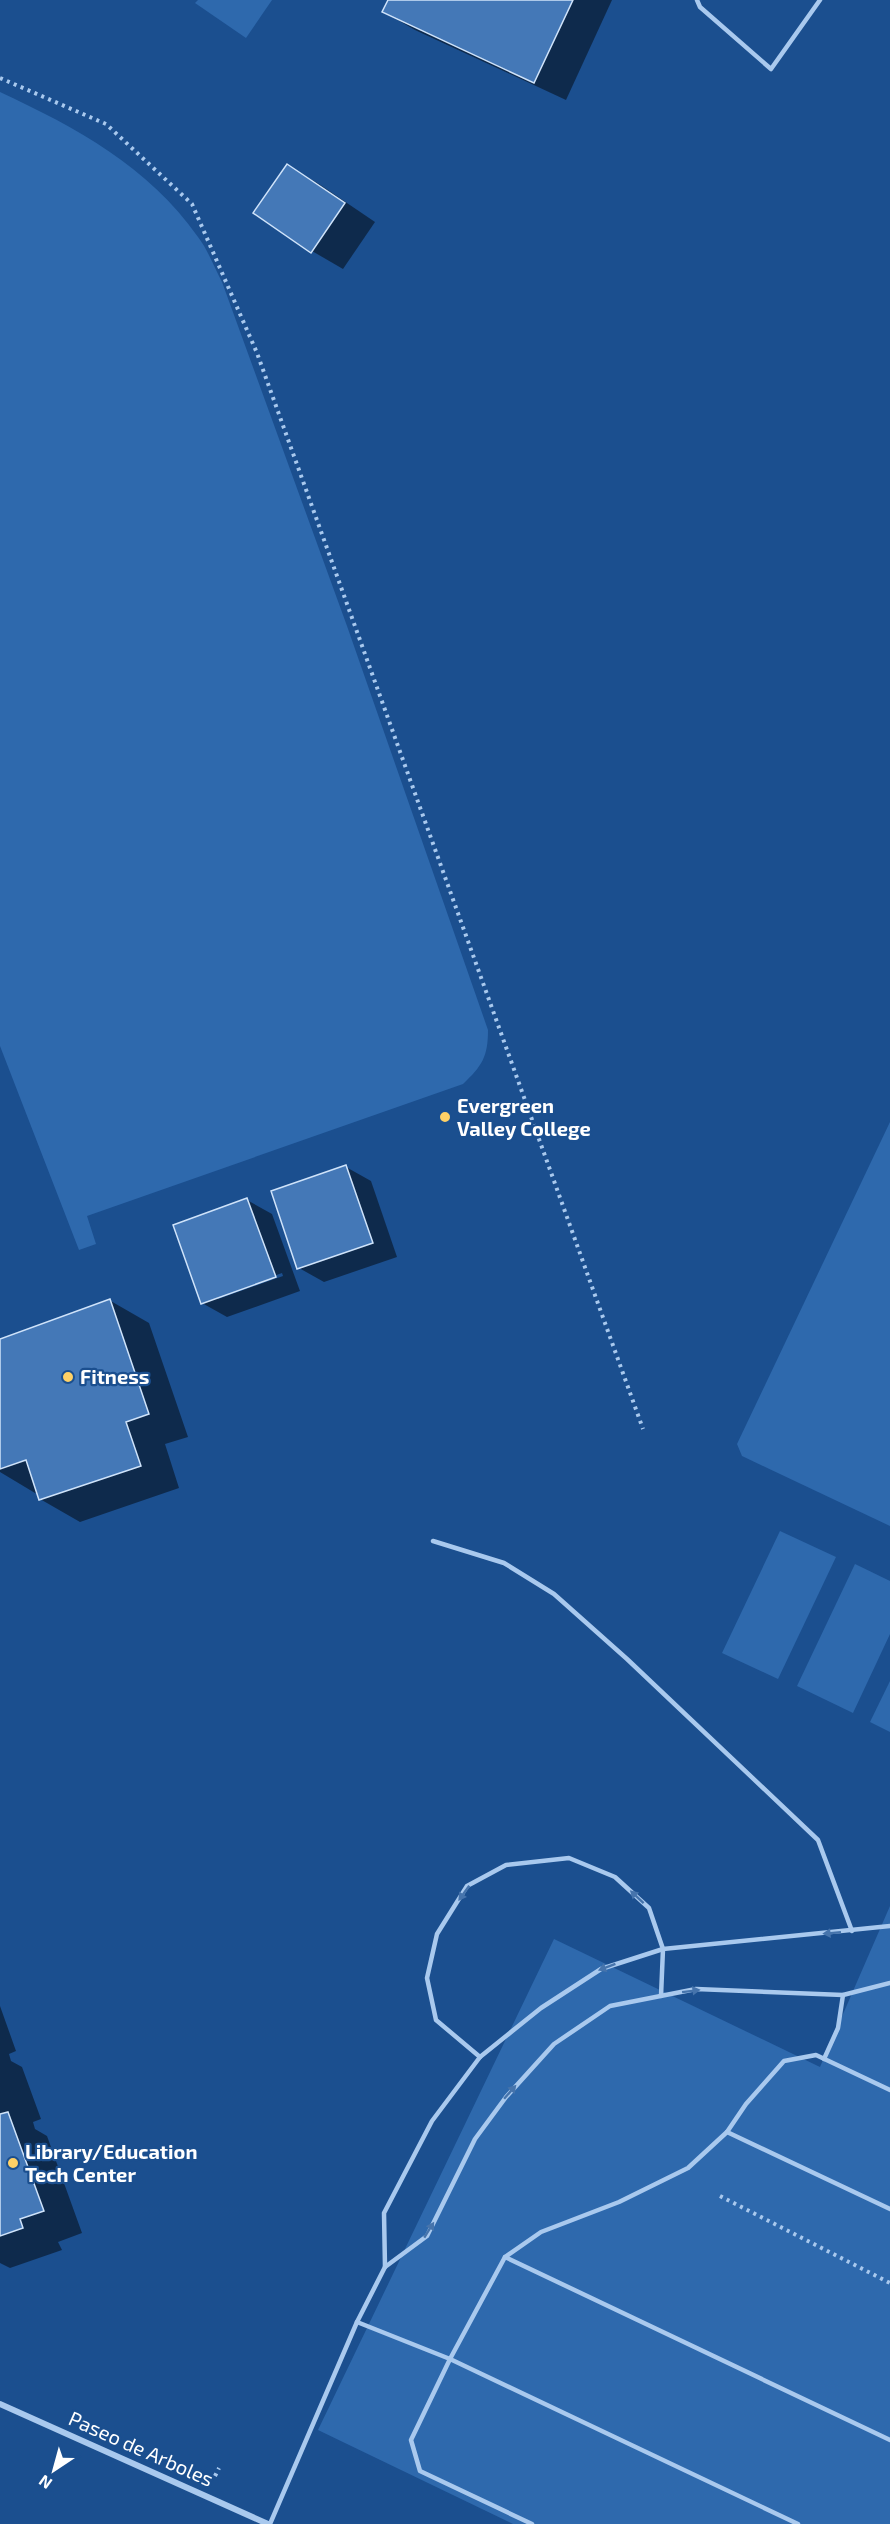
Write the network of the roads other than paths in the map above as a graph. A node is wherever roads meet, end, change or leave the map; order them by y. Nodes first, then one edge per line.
1 (697, 0) edge
2 (820, 0) edge
3 (433, 1541) dead end
4 (890, 1926) edge
5 (852, 1931) junction
6 (663, 1949) junction
7 (890, 1983) edge
8 (843, 1995) junction
9 (661, 1996) junction
10 (480, 2057) junction
11 (824, 2059) junction
12 (890, 2090) edge
13 (727, 2132) junction
14 (890, 2210) edge
15 (505, 2257) junction
16 (385, 2267) junction
17 (357, 2322) junction
18 (450, 2359) junction
19 (0, 2404) edge
20 (890, 2440) edge
21 (269, 2524) edge
22 (532, 2524) edge
23 (798, 2524) edge

1 - 2 lane
3 - 5 lane
4 - 5 lane
5 -> 6 lane
6 - 9 lane
6 -> 10 lane
6 -> 10 lane
7 - 8 lane
9 -> 8 lane
8 - 11 lane
16 -> 9 lane
10 - 16 lane
11 - 12 lane
11 - 13 lane
13 - 14 lane
13 - 15 lane
15 - 18 lane
15 - 20 lane
16 - 17 lane
17 - 18 lane
17 - 21 lane
18 - 22 lane
18 - 23 lane
19 - 21 street, Paseo de Arboles

